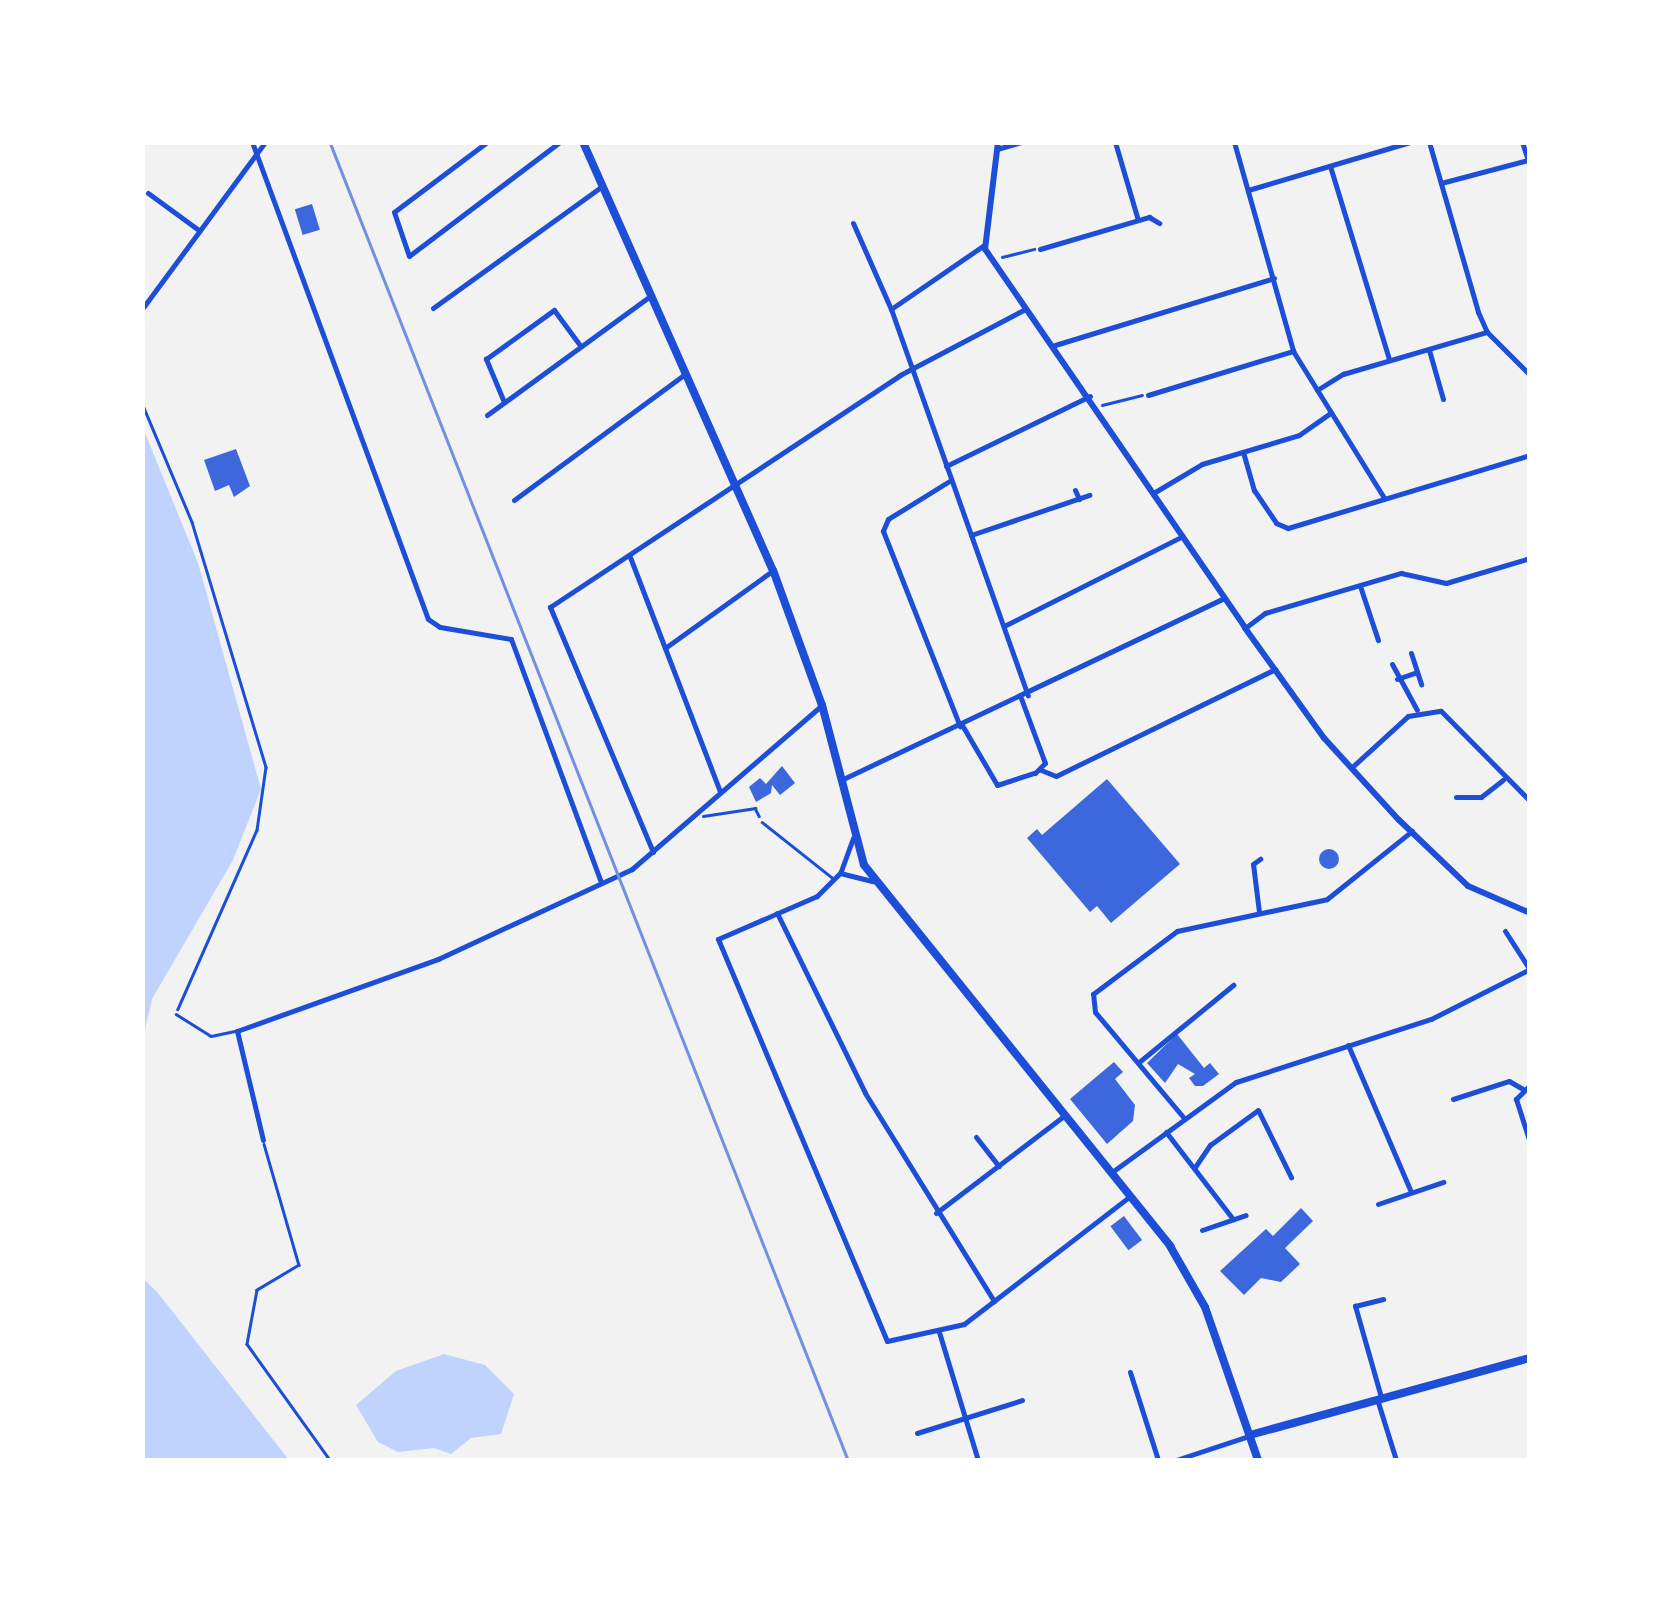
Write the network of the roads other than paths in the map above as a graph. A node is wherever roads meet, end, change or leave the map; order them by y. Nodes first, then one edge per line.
1 (252, 142) edge
2 (266, 142) edge
3 (487, 142) edge
4 (560, 142) edge
5 (583, 142) edge
6 (1022, 142) edge
7 (1115, 142) edge
8 (1234, 142) edge
9 (1410, 142) edge
10 (1429, 142) edge
11 (1522, 142) edge
12 (997, 146) edge
13 (259, 151) junction
14 (1528, 158) edge
15 (1330, 166) junction
16 (1441, 183) junction
17 (603, 186) junction
18 (1248, 190) junction
19 (148, 193) dead end
20 (1138, 220) junction
21 (853, 222) dead end
22 (1159, 223) dead end
23 (200, 231) junction
24 (984, 245) junction
25 (1040, 249) road end
26 (1274, 278) junction
27 (654, 293) junction
28 (433, 308) dead end
29 (142, 309) edge
30 (1025, 309) junction
31 (890, 310) junction
32 (1487, 332) junction
33 (580, 345) junction
34 (1054, 345) junction
35 (1430, 350) junction
36 (1294, 351) junction
37 (1389, 359) junction
38 (912, 370) junction
39 (687, 372) junction
40 (1530, 374) edge
41 (1316, 390) junction
42 (1148, 395) road end
43 (1090, 396) junction
44 (1443, 400) dead end
45 (504, 402) junction
46 (1331, 413) junction
47 (487, 415) dead end
48 (1243, 452) junction
49 (1530, 455) edge
50 (946, 466) junction
51 (951, 480) junction
52 (737, 486) junction
53 (1075, 490) dead end
54 (1155, 492) junction
55 (1090, 495) dead end
56 (1384, 498) junction
57 (1078, 499) junction
58 (514, 500) dead end
59 (971, 535) junction
60 (1183, 536) junction
61 (630, 557) junction
62 (1530, 558) edge
63 (773, 570) junction
64 (1359, 585) junction
65 (1224, 598) junction
66 (1004, 626) junction
67 (1244, 628) junction
68 (1378, 640) dead end
69 (665, 648) junction
70 (1411, 653) dead end
71 (1392, 664) dead end
72 (1275, 670) junction
73 (1417, 672) junction
74 (1396, 679) junction
75 (1421, 684) dead end
76 (1025, 696) junction
77 (822, 705) junction
78 (1417, 710) junction
79 (961, 726) junction
80 (1351, 768) junction
81 (1041, 770) junction
82 (1504, 780) junction
83 (838, 781) junction
84 (720, 791) junction
85 (1456, 797) dead end
86 (1530, 801) edge
87 (762, 822) road end
88 (1412, 832) junction
89 (853, 838) junction
90 (653, 852) junction
91 (1260, 859) dead end
92 (840, 873) junction
93 (835, 880) junction
94 (873, 881) junction
95 (601, 882) junction
96 (1530, 912) edge
97 (777, 913) junction
98 (1259, 913) junction
99 (1505, 931) dead end
100 (1529, 969) edge
101 (1233, 986) dead end
102 (176, 1014) road end
103 (237, 1030) junction
104 (1348, 1045) junction
105 (1139, 1062) junction
106 (1526, 1087) edge
107 (1453, 1099) dead end
108 (1066, 1115) junction
109 (1184, 1118) junction
110 (1166, 1132) junction
111 (976, 1137) dead end
112 (263, 1140) road end
113 (1530, 1142) edge
114 (998, 1166) junction
115 (1195, 1167) junction
116 (1112, 1172) junction
117 (1290, 1177) dead end
118 (1443, 1182) dead end
119 (1411, 1192) junction
120 (1130, 1196) junction
121 (1378, 1204) dead end
122 (936, 1213) junction
123 (1246, 1215) dead end
124 (1233, 1220) junction
125 (1202, 1230) dead end
126 (1382, 1299) dead end
127 (994, 1301) junction
128 (939, 1332) junction
129 (1530, 1358) edge
130 (1130, 1372) dead end
131 (1379, 1398) junction
132 (1022, 1400) dead end
133 (964, 1418) junction
134 (918, 1433) dead end
135 (1250, 1435) junction
136 (978, 1460) edge
137 (1158, 1460) edge
138 (1176, 1460) edge
139 (1258, 1460) edge
140 (1396, 1460) edge

1 - 13 street
2 - 13 street
3 - 4 street
5 - 17 main road
6 - 12 street
7 - 20 street
8 - 18 street
9 - 15 street
10 - 16 street
11 - 14 street
12 - 24 street
13 - 23 street
13 - 95 street
14 - 16 street
15 - 18 street
15 - 37 street
16 - 32 street
17 - 27 main road
17 - 28 street
18 - 26 street
19 - 23 street
20 - 22 street
20 - 25 street
21 - 31 street
23 - 29 street
24 - 30 street
24 - 31 street
26 - 34 street
26 - 36 street
27 - 33 street
27 - 39 main road
30 - 34 street
30 - 38 street
31 - 38 street
32 - 35 street
32 - 40 street
33 - 45 street
33 - 45 street
34 - 43 street
35 - 37 street
35 - 44 street
36 - 41 street
36 - 42 street
37 - 41 street
38 - 50 street
38 - 52 street
39 - 52 main road
39 - 58 street
41 - 46 street
43 - 50 street
43 - 54 street
45 - 47 street
46 - 48 street
46 - 56 street
48 - 54 street
48 - 56 street
49 - 56 street
50 - 51 street
51 - 59 street
51 - 79 street
52 - 61 street
52 - 63 main road
53 - 57 street
54 - 60 street
55 - 57 street
57 - 59 street
59 - 66 street
60 - 65 street
60 - 66 street
61 - 69 street
61 - 90 street
62 - 64 street
63 - 69 street
63 - 77 main road
64 - 67 street
64 - 68 street
65 - 67 street
65 - 76 street
66 - 76 street
67 - 72 street
69 - 84 street
70 - 73 street
71 - 74 street
72 - 80 street
72 - 81 street
73 - 74 street
73 - 75 street
74 - 78 street
76 - 79 street
76 - 81 street
77 - 83 main road
77 - 84 street
78 - 80 street
78 - 82 street
79 - 81 street
79 - 83 street
80 - 88 street
82 - 85 street
82 - 86 street
83 - 89 main road
84 - 90 street
87 - 93 lane
88 - 96 street
88 - 98 street
89 - 92 street
89 - 94 main road
90 - 95 street
91 - 98 street
92 - 93 street
92 - 94 street
93 - 97 street
94 - 108 main road
95 - 103 street
97 - 122 street
97 - 128 street
98 - 105 street
99 - 100 street
100 - 104 street
101 - 105 street
102 - 103 lane
103 - 112 street
104 - 109 street
104 - 119 street
105 - 109 street
106 - 107 street
106 - 113 street
108 - 114 street
108 - 116 main road
109 - 110 street
110 - 115 street
110 - 116 street
111 - 114 street
114 - 122 street
115 - 117 street
115 - 124 street
116 - 120 main road
118 - 119 street
119 - 121 street
120 - 127 street
120 - 135 main road
122 - 127 street
123 - 124 street
124 - 125 street
126 - 131 street
127 - 128 street
128 - 133 street
129 - 131 main road
130 - 137 street
131 - 135 main road
131 - 140 street
132 - 133 street
133 - 134 street
133 - 136 street
135 - 138 street
135 - 139 main road

